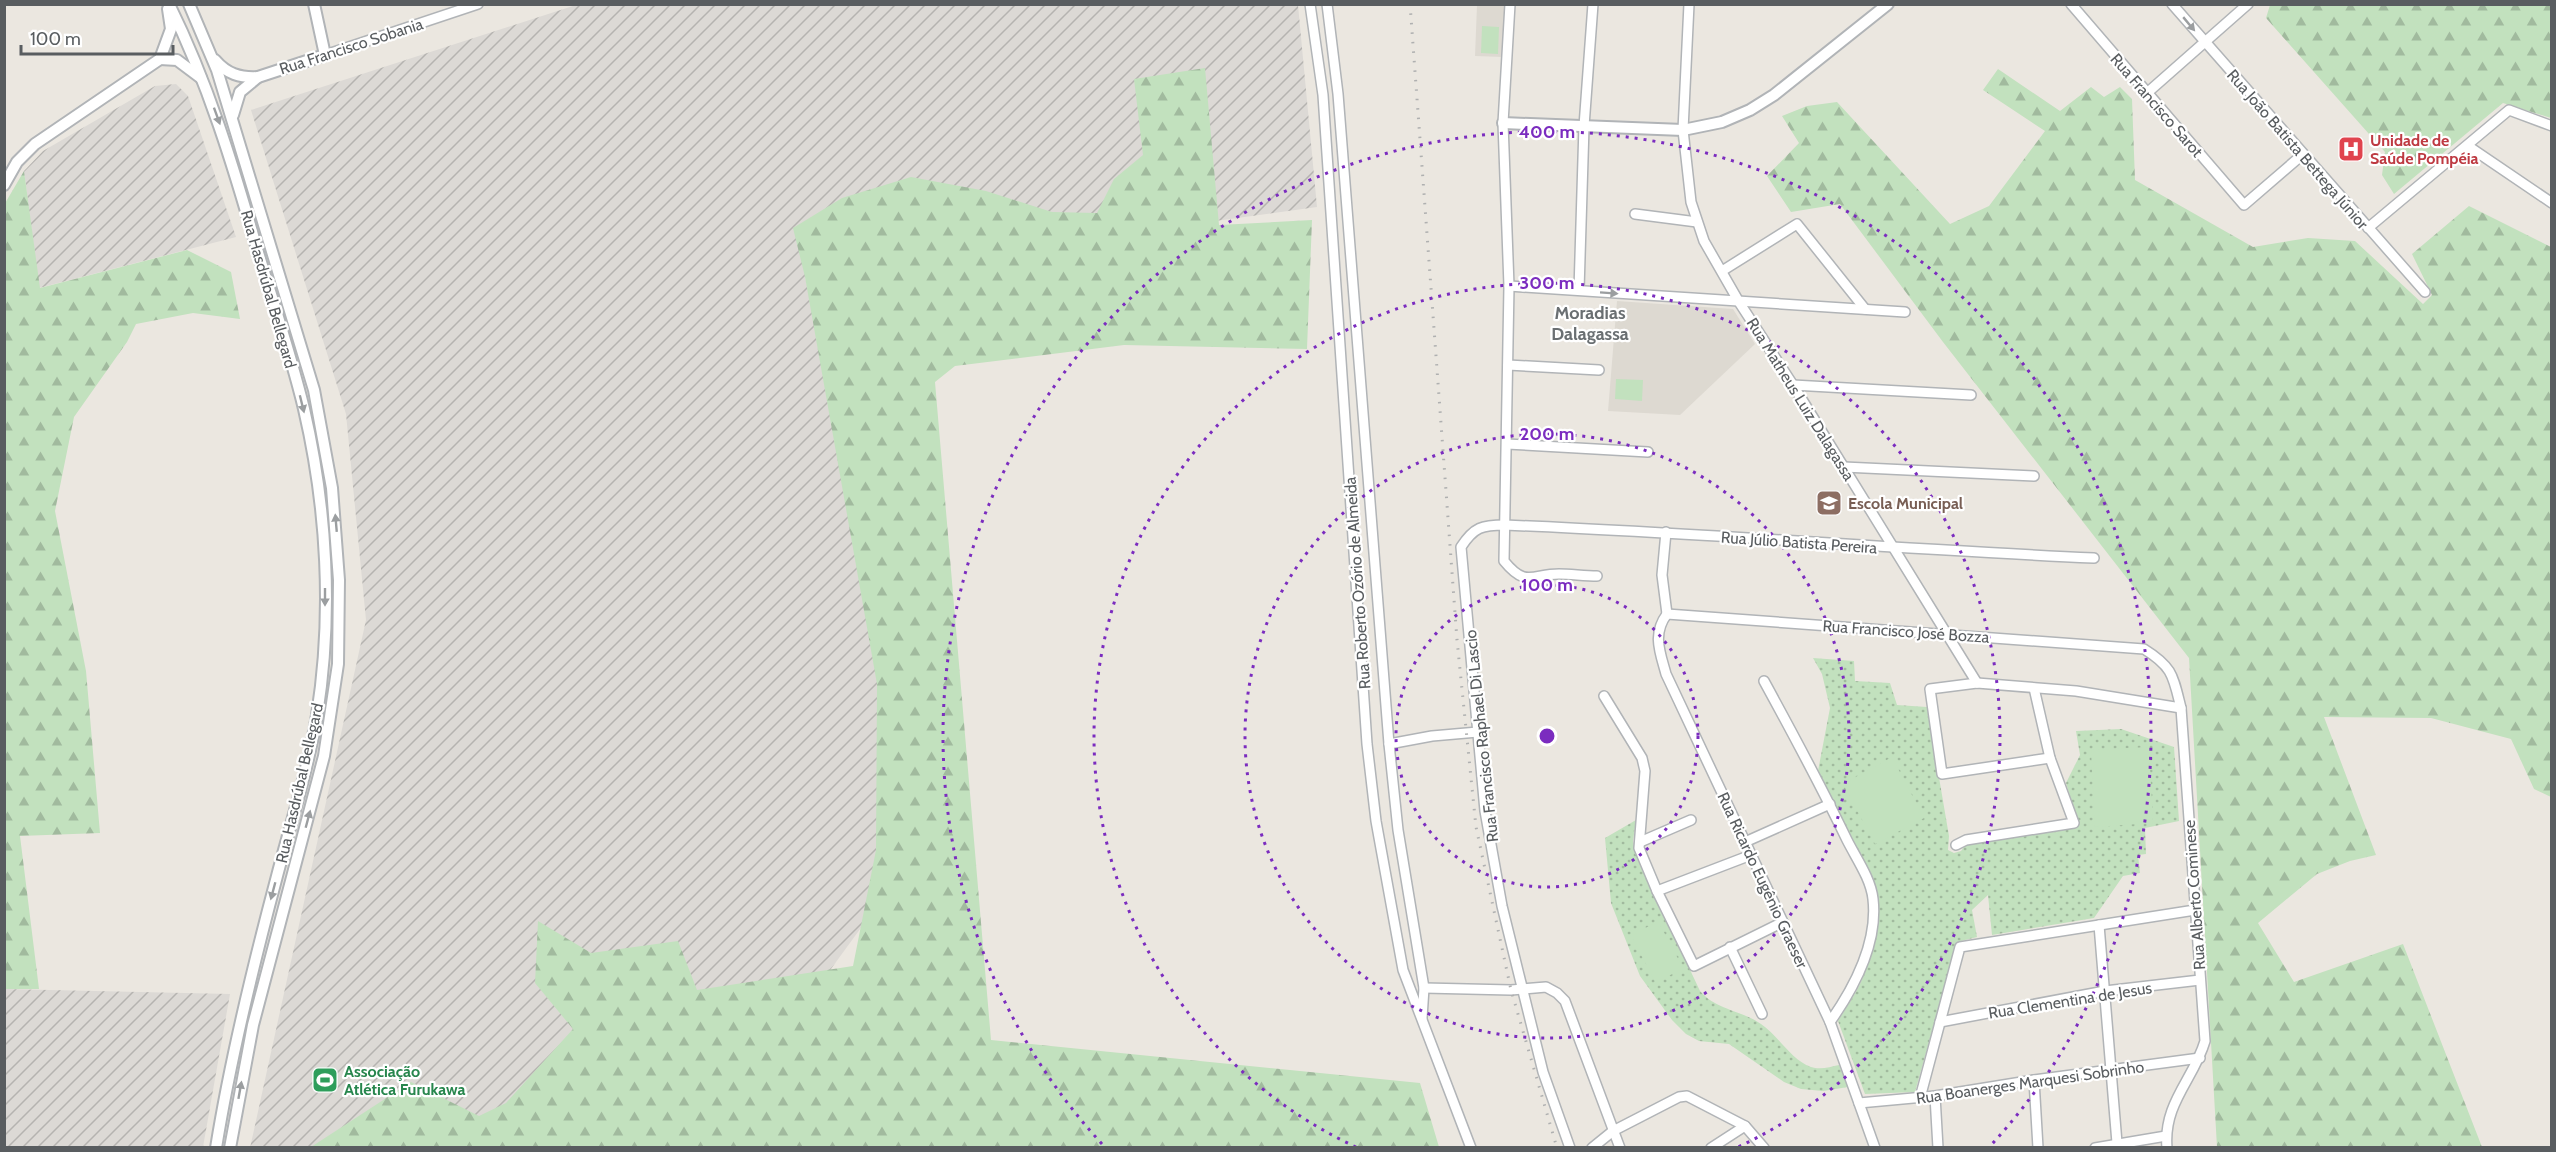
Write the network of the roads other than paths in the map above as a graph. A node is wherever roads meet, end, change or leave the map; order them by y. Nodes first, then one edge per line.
1 (168, 4) edge
2 (189, 4) edge
3 (314, 4) edge
4 (478, 4) edge
5 (1310, 4) edge
6 (1327, 4) edge
7 (1510, 4) edge
8 (1593, 4) edge
9 (1689, 4) edge
10 (2071, 4) edge
11 (2172, 4) edge
12 (2248, 4) edge
13 (1883, 6) edge
14 (2205, 42) junction
15 (325, 55) junction
16 (213, 57) junction
17 (160, 58) junction
18 (1334, 59) junction
19 (1318, 61) junction
20 (258, 77) junction
21 (204, 80) junction
22 (2147, 93) junction
23 (1338, 94) junction
24 (1323, 96) junction
25 (1503, 123) junction
26 (235, 126) junction
27 (1584, 126) junction
28 (2552, 126) edge
29 (1683, 130) junction
30 (2468, 146) junction
31 (2302, 155) junction
32 (4, 185) edge
33 (2552, 203) edge
34 (1635, 214) dead end
35 (1697, 222) junction
36 (2368, 228) junction
37 (1722, 271) junction
38 (1509, 286) junction
39 (1579, 290) junction
40 (2424, 292) dead end
41 (1739, 302) junction
42 (1865, 309) junction
43 (1905, 312) dead end
44 (1355, 328) junction
45 (1340, 329) junction
46 (1508, 365) junction
47 (1599, 370) dead end
48 (1343, 377) junction
49 (1359, 377) junction
50 (1793, 385) junction
51 (1971, 395) dead end
52 (1507, 444) junction
53 (1648, 452) dead end
54 (1844, 467) junction
55 (2034, 476) dead end
56 (1505, 525) junction
57 (1666, 532) junction
58 (1896, 549) junction
59 (2094, 558) dead end
60 (1597, 576) dead end
61 (1667, 614) junction
62 (1949, 634) junction
63 (2144, 649) joint
64 (1764, 681) dead end
65 (1977, 683) junction
66 (2034, 688) junction
67 (1604, 696) dead end
68 (2181, 708) junction
69 (1478, 732) junction
70 (1389, 744) junction
71 (2050, 758) junction
72 (1830, 804) junction
73 (1691, 819) dead end
74 (1640, 842) junction
75 (1745, 842) junction
76 (1956, 845) dead end
77 (1751, 855) junction
78 (1657, 891) junction
79 (2196, 910) junction
80 (1783, 922) junction
81 (2099, 926) junction
82 (1730, 946) junction
83 (2200, 980) junction
84 (1424, 988) junction
85 (1521, 989) junction
86 (2105, 991) junction
87 (1762, 1014) dead end
88 (1422, 1021) junction
89 (1830, 1022) junction
90 (1940, 1022) junction
91 (2200, 1058) junction
92 (2113, 1070) junction
93 (2034, 1080) junction
94 (1935, 1096) junction
95 (1920, 1098) junction
96 (1859, 1103) junction
97 (1745, 1126) junction
98 (1613, 1131) junction
99 (2166, 1136) junction
100 (2117, 1143) junction
101 (216, 1148) edge
102 (230, 1148) edge
103 (1471, 1148) edge
104 (1570, 1148) edge
105 (1592, 1148) edge
106 (1620, 1148) edge
107 (1711, 1148) edge
108 (1764, 1148) edge
109 (1875, 1148) edge
110 (1938, 1148) edge
111 (2038, 1148) edge
112 (2096, 1148) edge
113 (2167, 1148) edge

1 - 17 street
1 - 21 street, Rua Hasdrúbal Bellegard
2 - 16 street, Rua Hasdrúbal Bellegard
3 - 15 street
4 - 15 street, Rua Francisco Sobania
5 - 19 street, Rua Roberto Ozório de Almeida
6 - 18 street
7 - 25 street
8 - 27 street
9 - 29 street, Rua Matheus Luiz Dalagassa
10 - 22 street, Rua Francisco Sarot
11 -> 14 street, Rua João Batista Bettega Júnior
12 - 14 street
13 - 29 street
14 - 22 street
14 - 31 street, Rua João Batista Bettega Júnior
15 - 20 street, Rua Francisco Sobania
16 - 20 street, Rua Francisco Sobania
16 - 26 street, Rua Hasdrúbal Bellegard
17 - 21 street
17 - 32 street
18 - 19 street
18 - 23 street
19 - 24 street, Rua Roberto Ozório de Almeida
20 - 26 street, Rua Francisco Sobania
21 -> 101 street, Rua Hasdrúbal Bellegard
22 - 31 street, Rua Francisco Sarot
23 - 24 street
23 - 44 street
24 - 45 street, Rua Roberto Ozório de Almeida
25 - 27 street
25 - 38 street
102 -> 26 street, Rua Hasdrúbal Bellegard
27 - 29 street
27 - 39 street
28 - 30 street
29 - 35 street, Rua Matheus Luiz Dalagassa
30 - 33 street
30 - 36 street
31 - 36 street, Rua João Batista Bettega Júnior
34 - 35 street
35 - 37 street, Rua Matheus Luiz Dalagassa
36 - 40 street, Rua João Batista Bettega Júnior
37 - 41 street, Rua Matheus Luiz Dalagassa
37 - 42 street
38 - 39 street
38 - 46 street
39 -> 41 street
41 - 42 street
41 - 50 street, Rua Matheus Luiz Dalagassa
42 - 43 street
44 - 45 street
44 - 49 street
45 - 48 street, Rua Roberto Ozório de Almeida
46 - 47 street
46 - 52 street
48 - 49 street
48 - 88 street, Rua Roberto Ozório de Almeida
49 - 70 street
50 - 51 street
50 - 54 street, Rua Matheus Luiz Dalagassa
52 - 53 street
52 - 56 street
54 - 55 street
54 - 58 street, Rua Matheus Luiz Dalagassa
56 - 57 street, Rua Júlio Batista Pereira
56 - 60 street
56 - 69 street, Rua Francisco Raphael Di Lascio
57 - 58 street, Rua Júlio Batista Pereira
57 - 61 street
58 - 59 street, Rua Júlio Batista Pereira
58 - 62 street, Rua Matheus Luiz Dalagassa
61 - 62 street, Rua Francisco José Bozza
61 - 75 street, Rua Ricardo Eugênio Graeser
62 - 63 street, Rua Francisco José Bozza
62 - 65 street, Rua Matheus Luiz Dalagassa
63 - 68 street, Rua Alberto Cominese
64 - 72 street
65 - 66 street
65 - 71 street
66 - 68 street
66 - 71 street
67 - 74 street
68 - 79 street, Rua Alberto Cominese
69 - 70 street
69 - 85 street, Rua Francisco Raphael Di Lascio
70 - 84 street
71 - 76 street
72 - 75 street
72 - 89 street
73 - 74 street
74 - 78 street
75 - 77 street, Rua Ricardo Eugênio Graeser
77 - 78 street
77 - 80 street, Rua Ricardo Eugênio Graeser
78 - 82 street
79 - 81 street
79 - 83 street, Rua Alberto Cominese
80 - 82 street
80 - 89 street, Rua Ricardo Eugênio Graeser
81 - 86 street
81 - 90 street
82 - 87 street
83 - 86 street, Rua Clementina de Jesus
83 - 91 street, Rua Alberto Cominese
84 - 85 street
84 - 88 street
85 - 98 street
85 - 104 street, Rua Francisco Raphael Di Lascio
86 - 90 street, Rua Clementina de Jesus
86 - 92 street
88 - 103 street, Rua Roberto Ozório de Almeida
89 - 96 street, Rua Ricardo Eugênio Graeser
90 - 95 street
91 - 92 street, Rua Boanerges Marquesi Sobrinho
91 - 99 street, Rua Alberto Cominese
92 - 93 street, Rua Boanerges Marquesi Sobrinho
92 - 100 street
93 - 94 street, Rua Boanerges Marquesi Sobrinho
93 - 111 street
94 - 95 street, Rua Boanerges Marquesi Sobrinho
94 - 110 street
95 - 96 street, Rua Boanerges Marquesi Sobrinho
96 - 109 street, Rua Ricardo Eugênio Graeser
97 - 98 street
97 - 107 street
97 - 108 street
98 - 105 street
98 - 106 street
99 - 100 street
99 - 113 street, Rua Alberto Cominese
100 - 112 street

